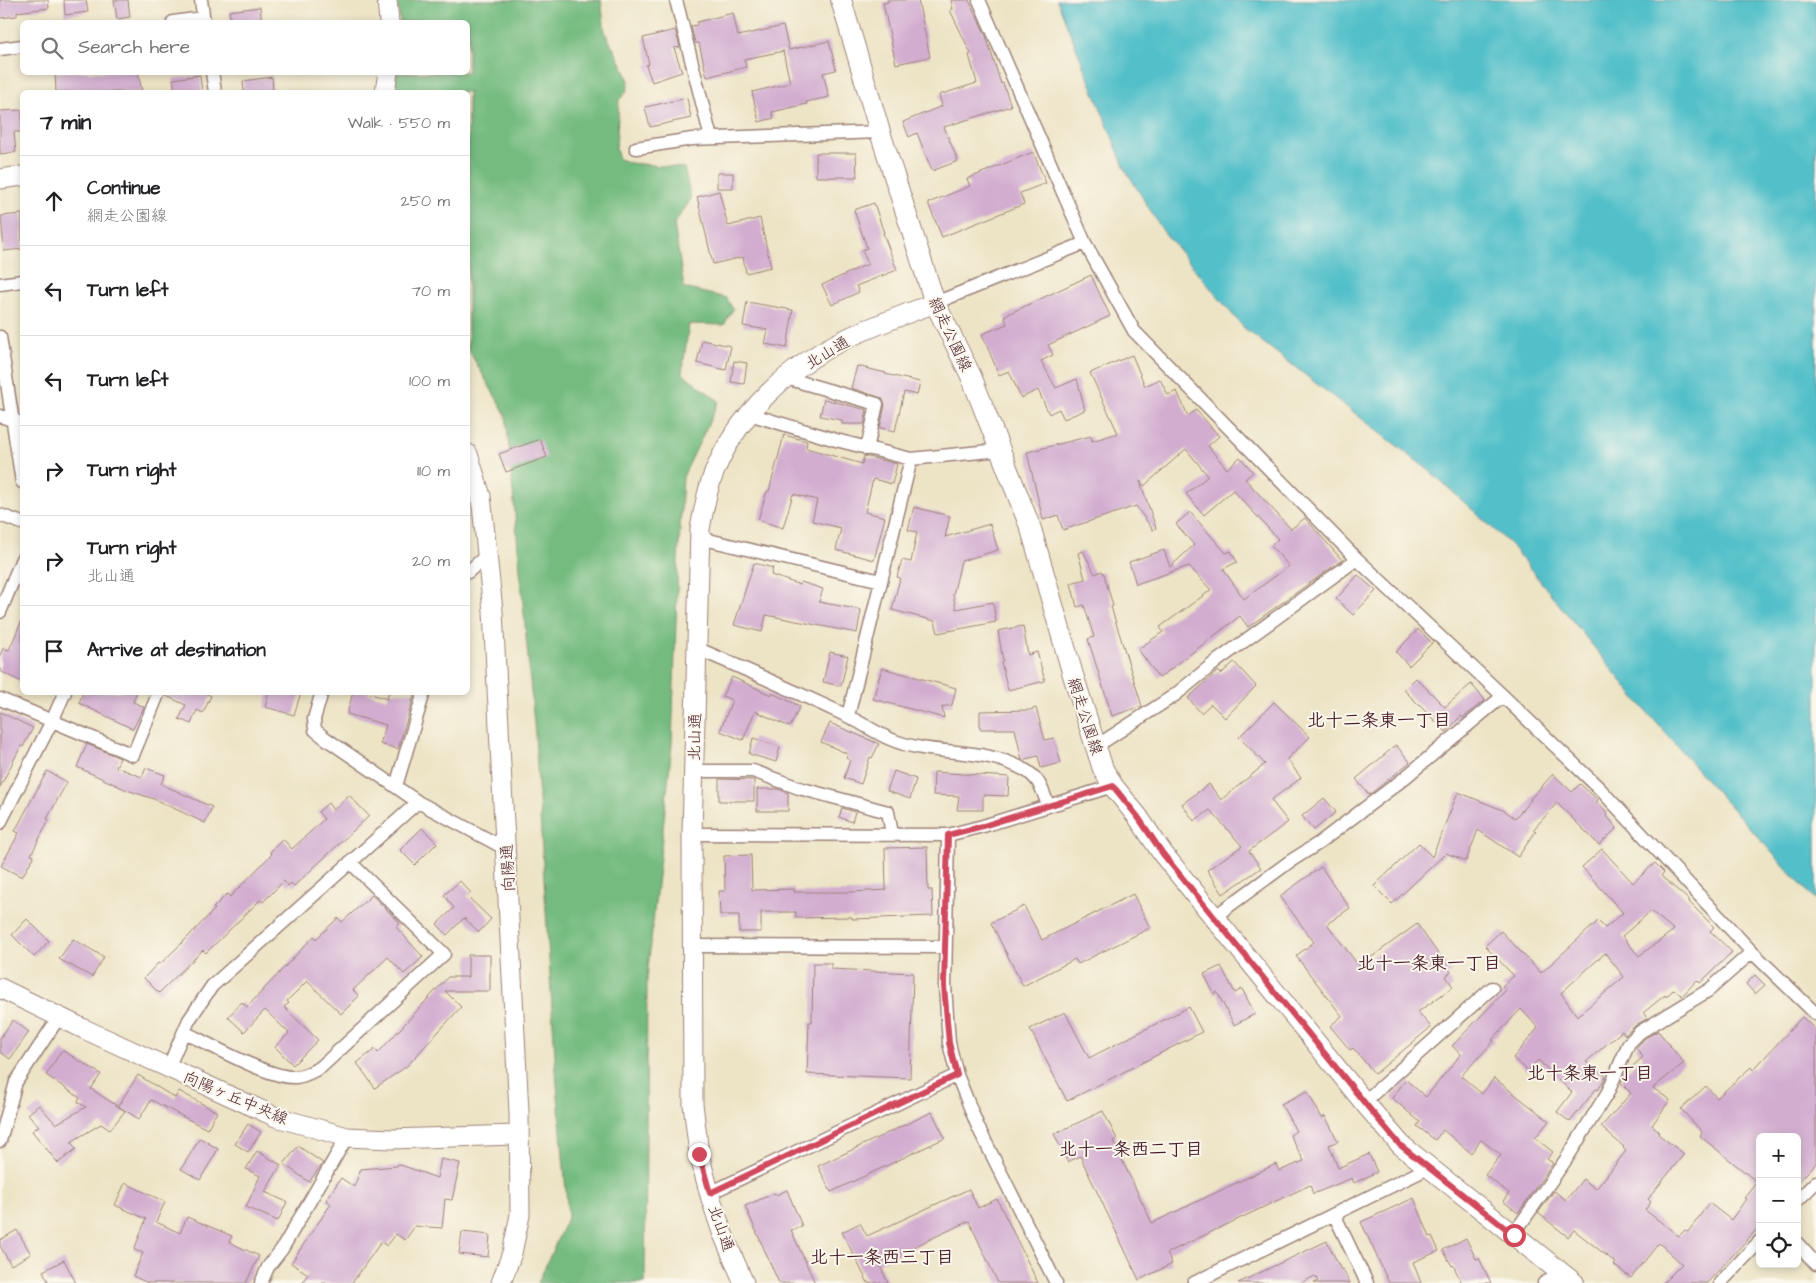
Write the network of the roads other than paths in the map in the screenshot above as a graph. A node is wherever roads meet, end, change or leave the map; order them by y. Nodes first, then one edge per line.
1 (201, 0) edge
2 (387, 0) edge
3 (676, 0) edge
4 (841, 0) edge
5 (979, 0) edge
6 (204, 20) edge
7 (389, 20) edge
8 (20, 46) edge
9 (0, 49) edge
10 (212, 75) edge
11 (388, 75) edge
12 (215, 90) edge
13 (385, 90) edge
14 (880, 132) junction
15 (711, 138) junction
16 (636, 148) dead end
17 (20, 176) edge
18 (0, 179) edge
19 (1085, 242) junction
20 (20, 281) edge
21 (0, 284) edge
22 (935, 303) junction
23 (0, 337) edge
24 (786, 378) junction
25 (750, 414) junction
26 (11, 420) edge
27 (867, 449) junction
28 (1000, 450) junction
29 (911, 459) junction
30 (470, 469) edge
31 (20, 471) edge
32 (474, 498) edge
33 (0, 514) edge
34 (20, 522) edge
35 (700, 538) junction
36 (488, 554) junction
37 (1357, 559) junction
38 (20, 564) edge
39 (470, 570) edge
40 (881, 581) junction
41 (0, 612) edge
42 (696, 648) junction
43 (64, 695) edge
44 (158, 695) edge
45 (321, 695) edge
46 (423, 695) edge
47 (1504, 696) junction
48 (0, 699) edge
49 (848, 716) junction
50 (52, 721) junction
51 (1095, 747) junction
52 (694, 771) junction
53 (396, 786) junction
54 (1113, 786) junction
55 (418, 802) junction
56 (1048, 805) junction
57 (0, 823) edge
58 (692, 834) junction
59 (892, 834) junction
60 (948, 835) junction
61 (506, 849) junction
62 (350, 862) junction
63 (1214, 917) junction
64 (692, 946) junction
65 (945, 947) junction
66 (1752, 952) junction
67 (0, 988) edge
68 (1492, 988) dead end
69 (1816, 1014) edge
70 (59, 1017) junction
71 (184, 1032) junction
72 (168, 1068) junction
73 (957, 1075) junction
74 (1364, 1102) junction
75 (519, 1135) junction
76 (347, 1137) junction
77 (0, 1141) edge
78 (1428, 1168) junction
79 (1816, 1182) edge
80 (710, 1193) junction
81 (1801, 1198) edge
82 (1334, 1214) junction
83 (1514, 1235) junction
84 (1756, 1245) edge
85 (1801, 1247) edge
86 (1816, 1264) edge
87 (1568, 1278) edge
88 (261, 1283) edge
89 (502, 1283) edge
90 (744, 1283) edge
91 (1056, 1283) edge
92 (1194, 1283) edge
93 (1367, 1283) edge
94 (1544, 1283) edge
95 (1720, 1283) edge

1 - 6 street
2 - 7 street
3 - 15 street
4 - 14 main road, 網走公園線
5 - 19 street
8 - 9 street
10 - 12 street
11 - 13 street
14 - 15 street
14 - 22 main road, 網走公園線
15 - 16 street
17 - 18 street
19 - 22 street
19 - 37 street
20 - 21 street
22 - 24 street, 北山通
22 - 28 main road, 網走公園線
23 - 26 street
24 - 25 street, 北山通
24 - 27 street
25 - 27 street
25 - 35 street, 北山通
26 - 31 street
27 - 29 street
28 - 29 street
28 - 51 main road, 網走公園線
29 - 40 street
30 - 32 street, 向陽通
32 - 36 street, 向陽通
33 - 34 street
35 - 40 street
35 - 42 street, 北山通
36 - 39 street
36 - 61 street, 向陽通
37 - 47 street
37 - 51 street
38 - 41 street
40 - 49 street
42 - 49 street
42 - 52 street, 北山通
43 - 50 street
44 - 50 street
45 - 53 street
46 - 53 street
47 - 63 street
47 - 66 street
48 - 50 street
49 - 56 street
50 - 57 street
51 - 54 main road, 網走公園線
52 - 58 street, 北山通
52 - 59 street
53 - 55 street
54 - 56 street
54 - 63 main road, 網走公園線
55 - 61 street
55 - 62 street
56 - 60 street
58 - 59 street
58 - 64 street, 北山通
59 - 60 street
60 - 65 street
61 - 75 street, 向陽通
62 - 71 street
62 - 71 street
63 - 74 main road, 網走公園線
64 - 65 street
64 - 80 street, 北山通
65 - 73 street
66 - 69 street
66 - 83 street
67 - 70 street, 向陽ヶ丘中央線
68 - 74 street
70 - 72 street, 向陽ヶ丘中央線
70 - 77 street
71 - 72 street
72 - 76 street, 向陽ヶ丘中央線
73 - 80 street
73 - 91 street
74 - 78 main road, 網走公園線
75 - 76 street, 向陽ヶ丘中央線
75 - 89 street, 向陽通
76 - 88 street
78 - 82 street
78 - 83 main road, 網走公園線
79 - 81 street
80 - 90 street, 北山通
82 - 92 street
82 - 93 street
83 - 87 main road, 網走公園線
84 - 95 street
85 - 86 street
87 - 94 street

